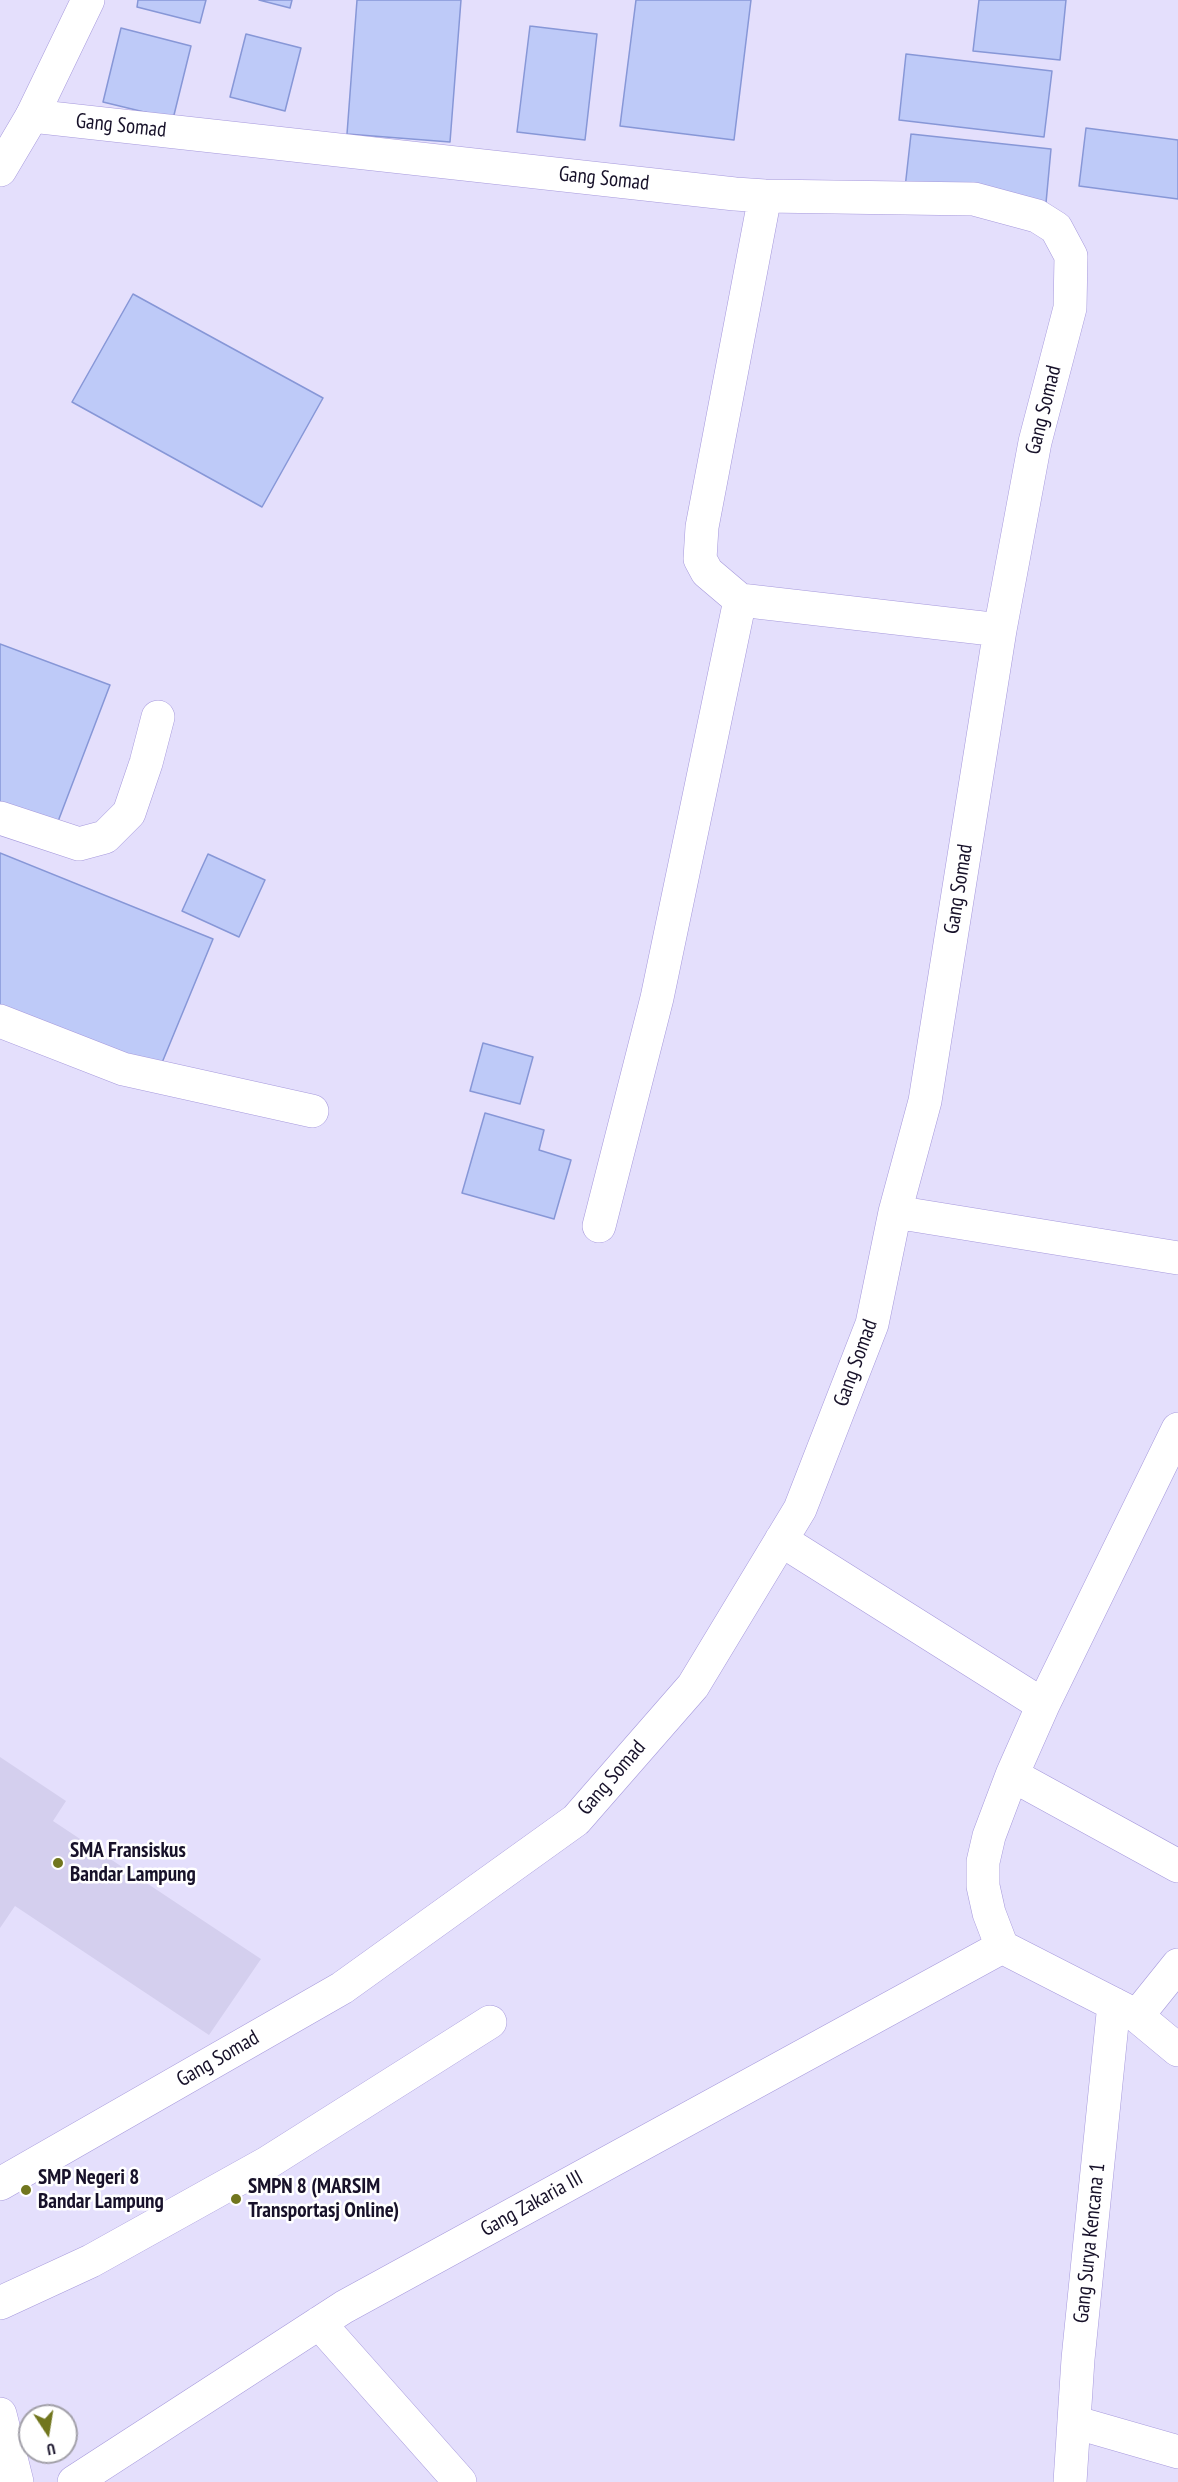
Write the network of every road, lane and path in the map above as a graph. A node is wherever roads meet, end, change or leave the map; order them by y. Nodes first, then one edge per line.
1 (88, 0) edge
2 (32, 116) junction
3 (0, 170) edge
4 (765, 196) junction
5 (740, 600) junction
6 (1000, 630) junction
7 (158, 717) dead end
8 (0, 818) edge
9 (0, 1021) edge
10 (312, 1111) dead end
11 (895, 1212) junction
12 (599, 1226) dead end
13 (1178, 1258) edge
14 (1178, 1429) edge
15 (781, 1540) junction
16 (1044, 1705) junction
17 (1012, 1775) junction
18 (1178, 1866) edge
19 (1002, 1947) junction
20 (1178, 1965) edge
21 (1126, 2010) junction
22 (490, 2022) dead end
23 (1178, 2050) edge
24 (0, 2184) edge
25 (0, 2303) edge
26 (319, 2323) junction
27 (0, 2414) edge
28 (1074, 2422) junction
29 (1178, 2452) edge
30 (17, 2482) edge
31 (74, 2482) edge
32 (460, 2482) edge
33 (1070, 2482) edge

1 - 2 street
2 - 3 street
2 - 4 street, Gang Somad
4 - 5 street
4 - 6 street, Gang Somad
5 - 6 street
5 - 12 street
6 - 11 street, Gang Somad
7 - 8 street
9 - 10 street
11 - 13 street
11 - 15 street, Gang Somad
14 - 16 street
15 - 16 street
15 - 24 street, Gang Somad
16 - 17 street
17 - 18 street
17 - 19 street
19 - 21 street
19 - 26 street, Gang Zakaria III
20 - 21 street
21 - 23 street
21 - 28 street, Gang Surya Kencana 1
22 - 25 street
26 - 31 street, Gang Zakaria III
26 - 32 street
27 - 30 street
28 - 29 street
28 - 33 street, Gang Surya Kencana 1

